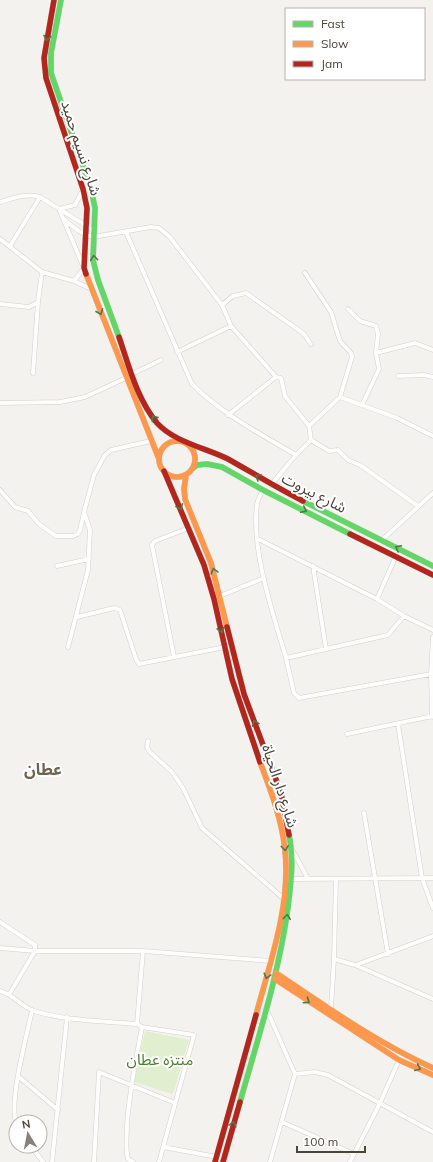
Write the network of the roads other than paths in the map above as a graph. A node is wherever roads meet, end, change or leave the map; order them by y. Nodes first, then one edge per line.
1 (54, 0) edge
2 (61, 0) edge
3 (83, 189) junction
4 (40, 197) junction
5 (0, 202) edge
6 (59, 209) junction
7 (64, 220) junction
8 (86, 226) junction
9 (94, 230) junction
10 (126, 232) junction
11 (86, 235) junction
12 (93, 237) junction
13 (0, 239) edge
14 (10, 246) junction
15 (84, 268) junction
16 (42, 272) junction
17 (305, 273) dead end
18 (74, 281) junction
19 (91, 289) junction
20 (38, 302) junction
21 (0, 304) edge
22 (222, 305) junction
23 (348, 308) dead end
24 (231, 326) junction
25 (311, 344) dead end
26 (433, 350) edge
27 (177, 352) junction
28 (376, 353) junction
29 (161, 360) dead end
30 (33, 373) dead end
31 (132, 374) junction
32 (398, 376) dead end
33 (276, 377) junction
34 (433, 377) edge
35 (126, 378) junction
36 (340, 397) junction
37 (0, 403) edge
38 (362, 406) junction
39 (228, 414) junction
40 (309, 426) junction
41 (433, 436) edge
42 (311, 440) junction
43 (151, 441) junction
44 (185, 441) junction
45 (296, 455) junction
46 (159, 458) junction
47 (193, 468) junction
48 (164, 472) junction
49 (186, 475) junction
50 (271, 484) junction
51 (0, 490) edge
52 (263, 490) junction
53 (433, 493) edge
54 (418, 506) junction
55 (84, 512) junction
56 (189, 528) junction
57 (374, 536) junction
58 (258, 539) junction
59 (382, 540) junction
60 (371, 543) junction
61 (396, 556) junction
62 (89, 560) junction
63 (57, 566) dead end
64 (313, 566) junction
65 (433, 566) edge
66 (433, 575) edge
67 (264, 578) junction
68 (220, 596) junction
69 (214, 599) junction
70 (377, 599) junction
71 (404, 616) junction
72 (77, 617) junction
73 (433, 630) edge
74 (433, 637) edge
75 (68, 647) dead end
76 (225, 647) junction
77 (326, 648) junction
78 (174, 657) junction
79 (286, 658) junction
80 (431, 674) junction
81 (432, 716) edge
82 (398, 724) junction
83 (348, 734) dead end
84 (148, 741) dead end
85 (364, 813) dead end
86 (292, 849) junction
87 (376, 877) junction
88 (422, 878) junction
89 (433, 878) edge
90 (292, 879) junction
91 (308, 879) junction
92 (336, 879) junction
93 (283, 898) junction
94 (433, 908) edge
95 (0, 922) edge
96 (433, 936) edge
97 (276, 941) junction
98 (282, 943) junction
99 (0, 948) edge
100 (35, 951) junction
101 (143, 951) junction
102 (388, 954) junction
103 (334, 959) junction
104 (271, 961) junction
105 (355, 965) junction
106 (275, 976) junction
107 (0, 991) edge
108 (10, 994) junction
109 (433, 999) edge
110 (266, 1008) junction
111 (331, 1009) junction
112 (32, 1010) junction
113 (67, 1017) junction
114 (137, 1024) junction
115 (142, 1027) junction
116 (399, 1060) junction
117 (433, 1068) edge
118 (295, 1074) junction
119 (433, 1075) edge
120 (18, 1076) junction
121 (130, 1086) junction
122 (233, 1100) junction
123 (239, 1102) junction
124 (175, 1103) junction
125 (380, 1104) junction
126 (58, 1110) junction
127 (16, 1114) edge
128 (282, 1122) junction
129 (433, 1132) edge
130 (163, 1147) junction
131 (354, 1154) junction
132 (216, 1159) edge
133 (52, 1162) edge
134 (94, 1162) edge
135 (133, 1162) edge
136 (159, 1162) edge
137 (223, 1162) edge
138 (270, 1162) edge
139 (350, 1162) edge

1 -> 3 main road, شارع نسيم حميد
2 - 9 main road, شارع نسيم حميد
3 - 6 street
3 - 8 main road, شارع نسيم حميد
4 - 5 street
4 - 6 street
4 - 14 street
6 - 7 street
6 - 8 street
7 - 11 street
7 - 15 street
8 - 9 street
8 - 11 main road, شارع نسيم حميد
9 - 12 main road, شارع نسيم حميد
10 - 12 street
10 - 22 street
10 - 27 street
11 - 12 street
11 - 15 main road, شارع نسيم حميد
31 -> 12 main road, شارع نسيم حميد
13 - 14 street
14 - 16 street
15 - 18 street
15 - 19 main road, شارع نسيم حميد
16 - 18 street
16 - 20 street
17 - 36 street
18 - 19 street
19 -> 35 main road, شارع نسيم حميد
20 - 21 street
20 - 30 street
22 - 24 street
22 - 25 street
23 - 28 street
24 - 27 street
24 - 33 street
26 - 28 street
27 - 39 street
28 - 38 street
29 - 31 street
44 -> 31 main road, شارع نسيم حميد
32 - 34 street
33 - 39 street
33 - 40 street
35 - 37 street
35 - 43 main road, شارع نسيم حميد
36 - 38 street
36 - 40 street
38 - 41 street
39 - 45 street
40 - 42 street
42 - 45 street
42 - 54 street
43 - 46 main road, شارع نسيم حميد
43 - 55 street
44 - 46 main road
44 - 47 main road
50 -> 44 main road, شارع بيروت
45 - 50 street
46 - 48 main road
47 - 49 main road
47 - 52 main road, شارع بيروت
48 - 49 main road
48 -> 56 main road, شارع دار الحياة
68 -> 49 main road, شارع دار الحياة
50 - 57 main road, شارع بيروت
51 - 55 street
52 - 58 street
52 -> 60 main road, شارع بيروت
53 - 54 street
54 - 59 street
55 - 62 street
56 - 69 main road, شارع دار الحياة
56 - 78 street
57 - 59 main road, شارع بيروت
57 - 60 main road
58 - 64 street
58 - 67 street
65 -> 59 main road, شارع بيروت
60 - 61 main road, شارع بيروت
61 - 66 main road, شارع بيروت
61 - 70 street
62 - 63 street
62 - 72 street
64 - 70 street
64 - 77 street
67 - 68 street
67 - 79 street
68 - 69 main road
86 -> 68 main road, شارع دار الحياة
69 -> 76 main road, شارع دار الحياة
70 - 71 street
71 - 73 street
71 - 77 street
72 - 75 street
72 - 78 street
74 - 80 street
76 - 78 street
76 -> 93 main road, شارع دار الحياة
77 - 79 street
79 - 80 street
80 - 81 street
81 - 82 street
82 - 83 street
82 - 88 street
84 - 93 street
85 - 87 street
86 - 90 main road, شارع دار الحياة
86 - 91 street
87 - 88 street
87 - 92 street
87 - 102 street
88 - 89 street
88 - 94 street
90 - 91 street
98 -> 90 main road, شارع دار الحياة
91 - 92 street
92 - 103 street
93 - 97 main road, شارع دار الحياة
95 - 100 street
96 - 102 street
97 - 98 main road
97 - 104 main road, شارع دار الحياة
98 - 106 main road, شارع دار الحياة
99 - 100 street
100 - 101 street
100 - 108 street
101 - 104 street
101 - 114 street
102 - 105 street
103 - 105 street
103 - 111 street
104 -> 122 main road, شارع دار الحياة
105 - 109 street
106 - 110 main road, شارع دار الحياة
106 - 111 main road
106 -> 116 main road
107 - 108 street
108 - 112 street
110 - 118 street
110 - 123 main road, شارع دار الحياة
111 - 117 main road
112 - 113 street
112 - 120 street
113 - 114 street
113 - 126 street
114 - 115 street
115 - 121 street
115 - 124 street
116 -> 119 main road
116 - 125 street
118 - 125 street
118 - 128 street
120 - 126 street
120 - 127 street
121 - 124 street
121 - 134 street
121 - 135 street
122 - 123 main road
122 - 132 main road, شارع دار الحياة
137 -> 123 main road, شارع دار الحياة
124 - 130 street
125 - 129 street
125 - 131 street
126 - 133 street
128 - 131 street
128 - 138 street
130 - 132 street
130 - 136 street
131 - 139 street

